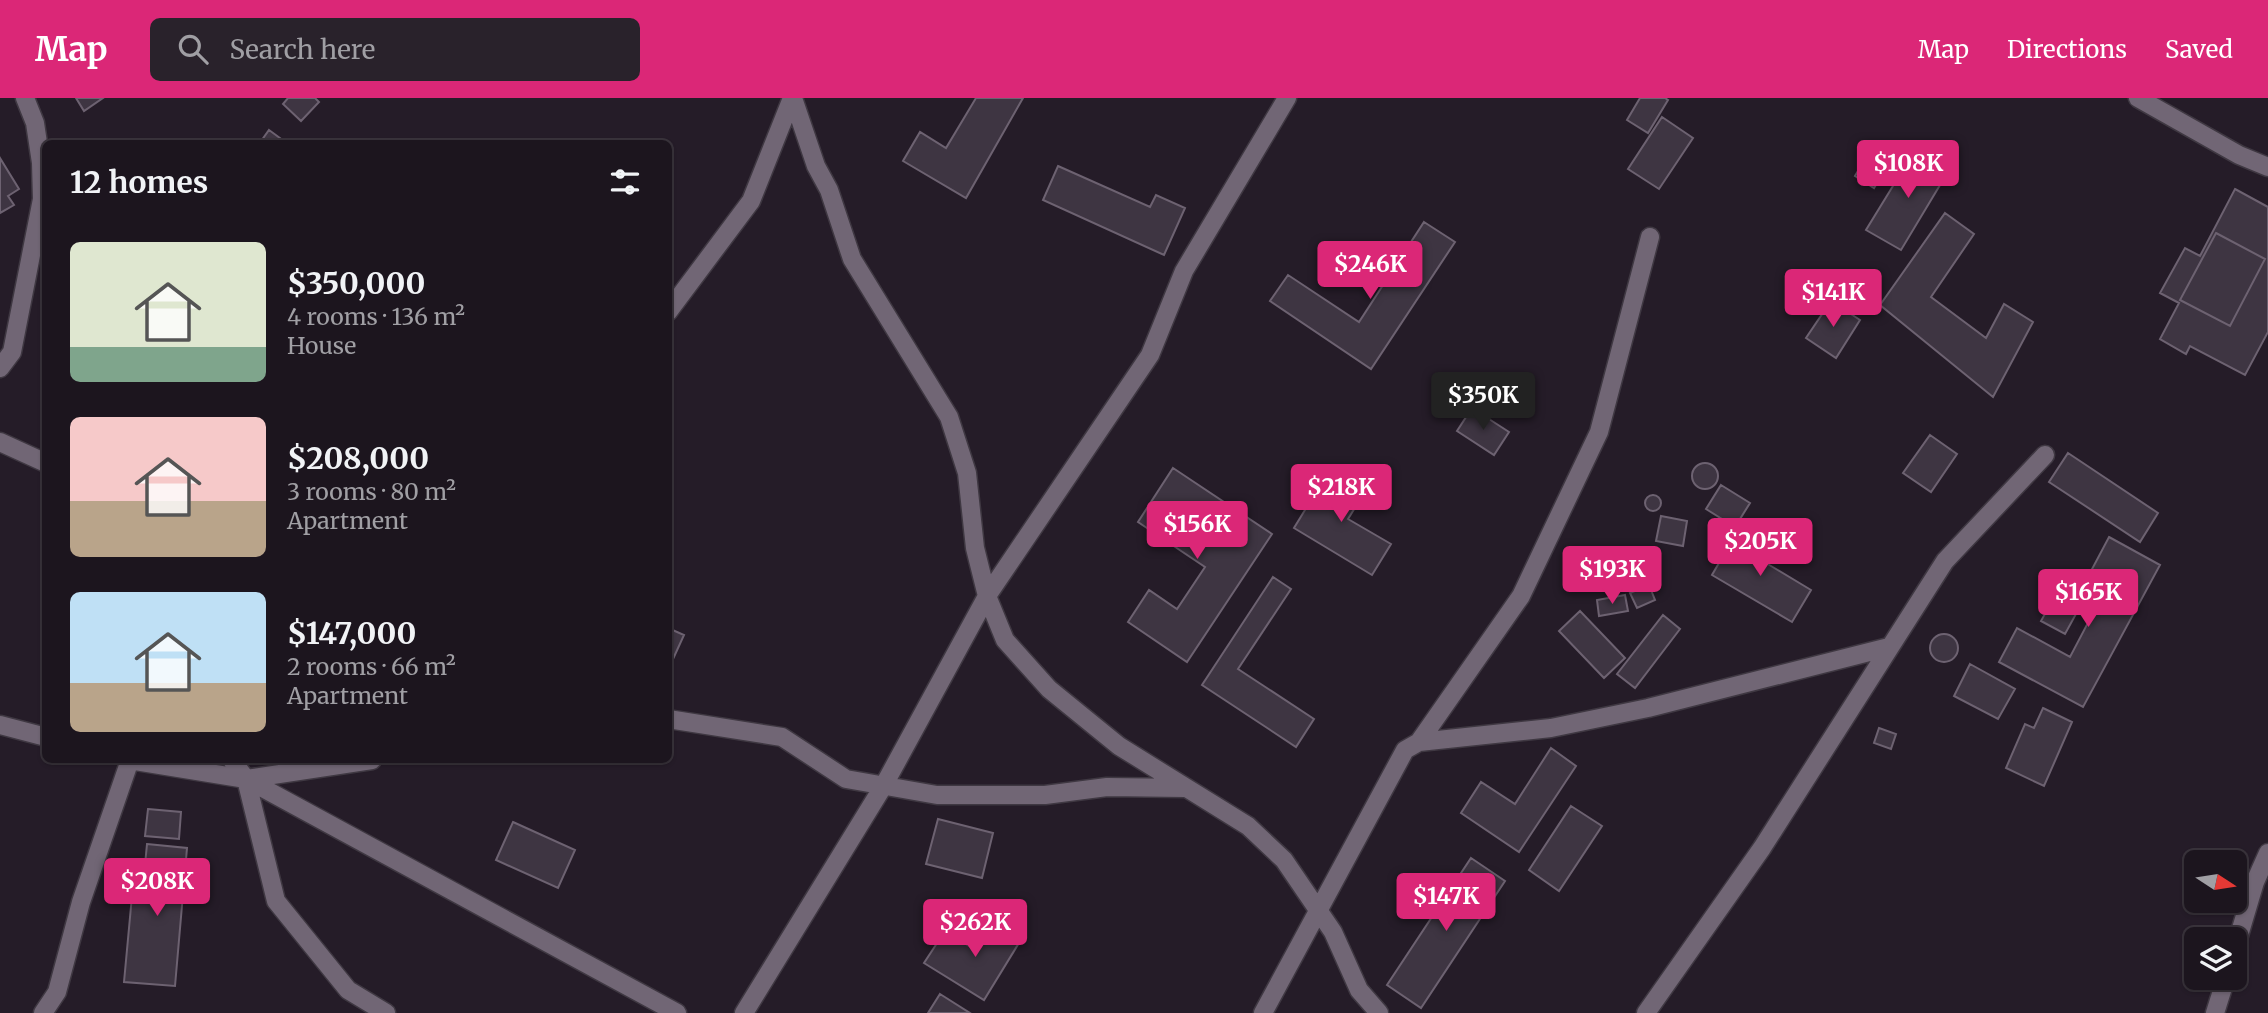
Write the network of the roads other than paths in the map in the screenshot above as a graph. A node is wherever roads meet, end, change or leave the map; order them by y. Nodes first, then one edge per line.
1 (25, 98) edge
2 (793, 98) edge
3 (1287, 98) edge
4 (2138, 98) edge
5 (2268, 167) edge
6 (1650, 237) dead end
7 (672, 307) edge
8 (0, 368) edge
9 (0, 442) edge
10 (2045, 455) dead end
11 (42, 461) edge
12 (987, 596) junction
13 (1889, 647) junction
14 (672, 720) edge
15 (0, 725) edge
16 (42, 736) edge
17 (1419, 742) junction
18 (128, 763) edge
19 (147, 763) edge
20 (234, 763) edge
21 (352, 763) edge
22 (246, 779) junction
23 (884, 785) junction
24 (1186, 788) junction
25 (2268, 853) edge
26 (1319, 912) junction
27 (2242, 927) edge
28 (2222, 990) edge
29 (43, 1013) edge
30 (386, 1013) edge
31 (677, 1013) edge
32 (744, 1013) edge
33 (1263, 1013) edge
34 (1379, 1013) edge
35 (1646, 1013) edge
36 (2215, 1013) edge

1 - 8 street
2 - 7 street
2 - 12 street
3 - 12 street
4 - 5 street
6 - 17 street
9 - 11 street
10 - 13 street
12 - 23 street
12 - 24 street
13 - 17 street
13 - 35 street
14 - 23 street
15 - 16 street
17 - 26 street
18 - 29 street
19 - 22 street
20 - 22 street
21 - 22 street
22 - 30 street
22 - 31 street
23 - 24 street
23 - 32 street
24 - 26 street
25 - 27 street
26 - 33 street
26 - 34 street
28 - 36 street

